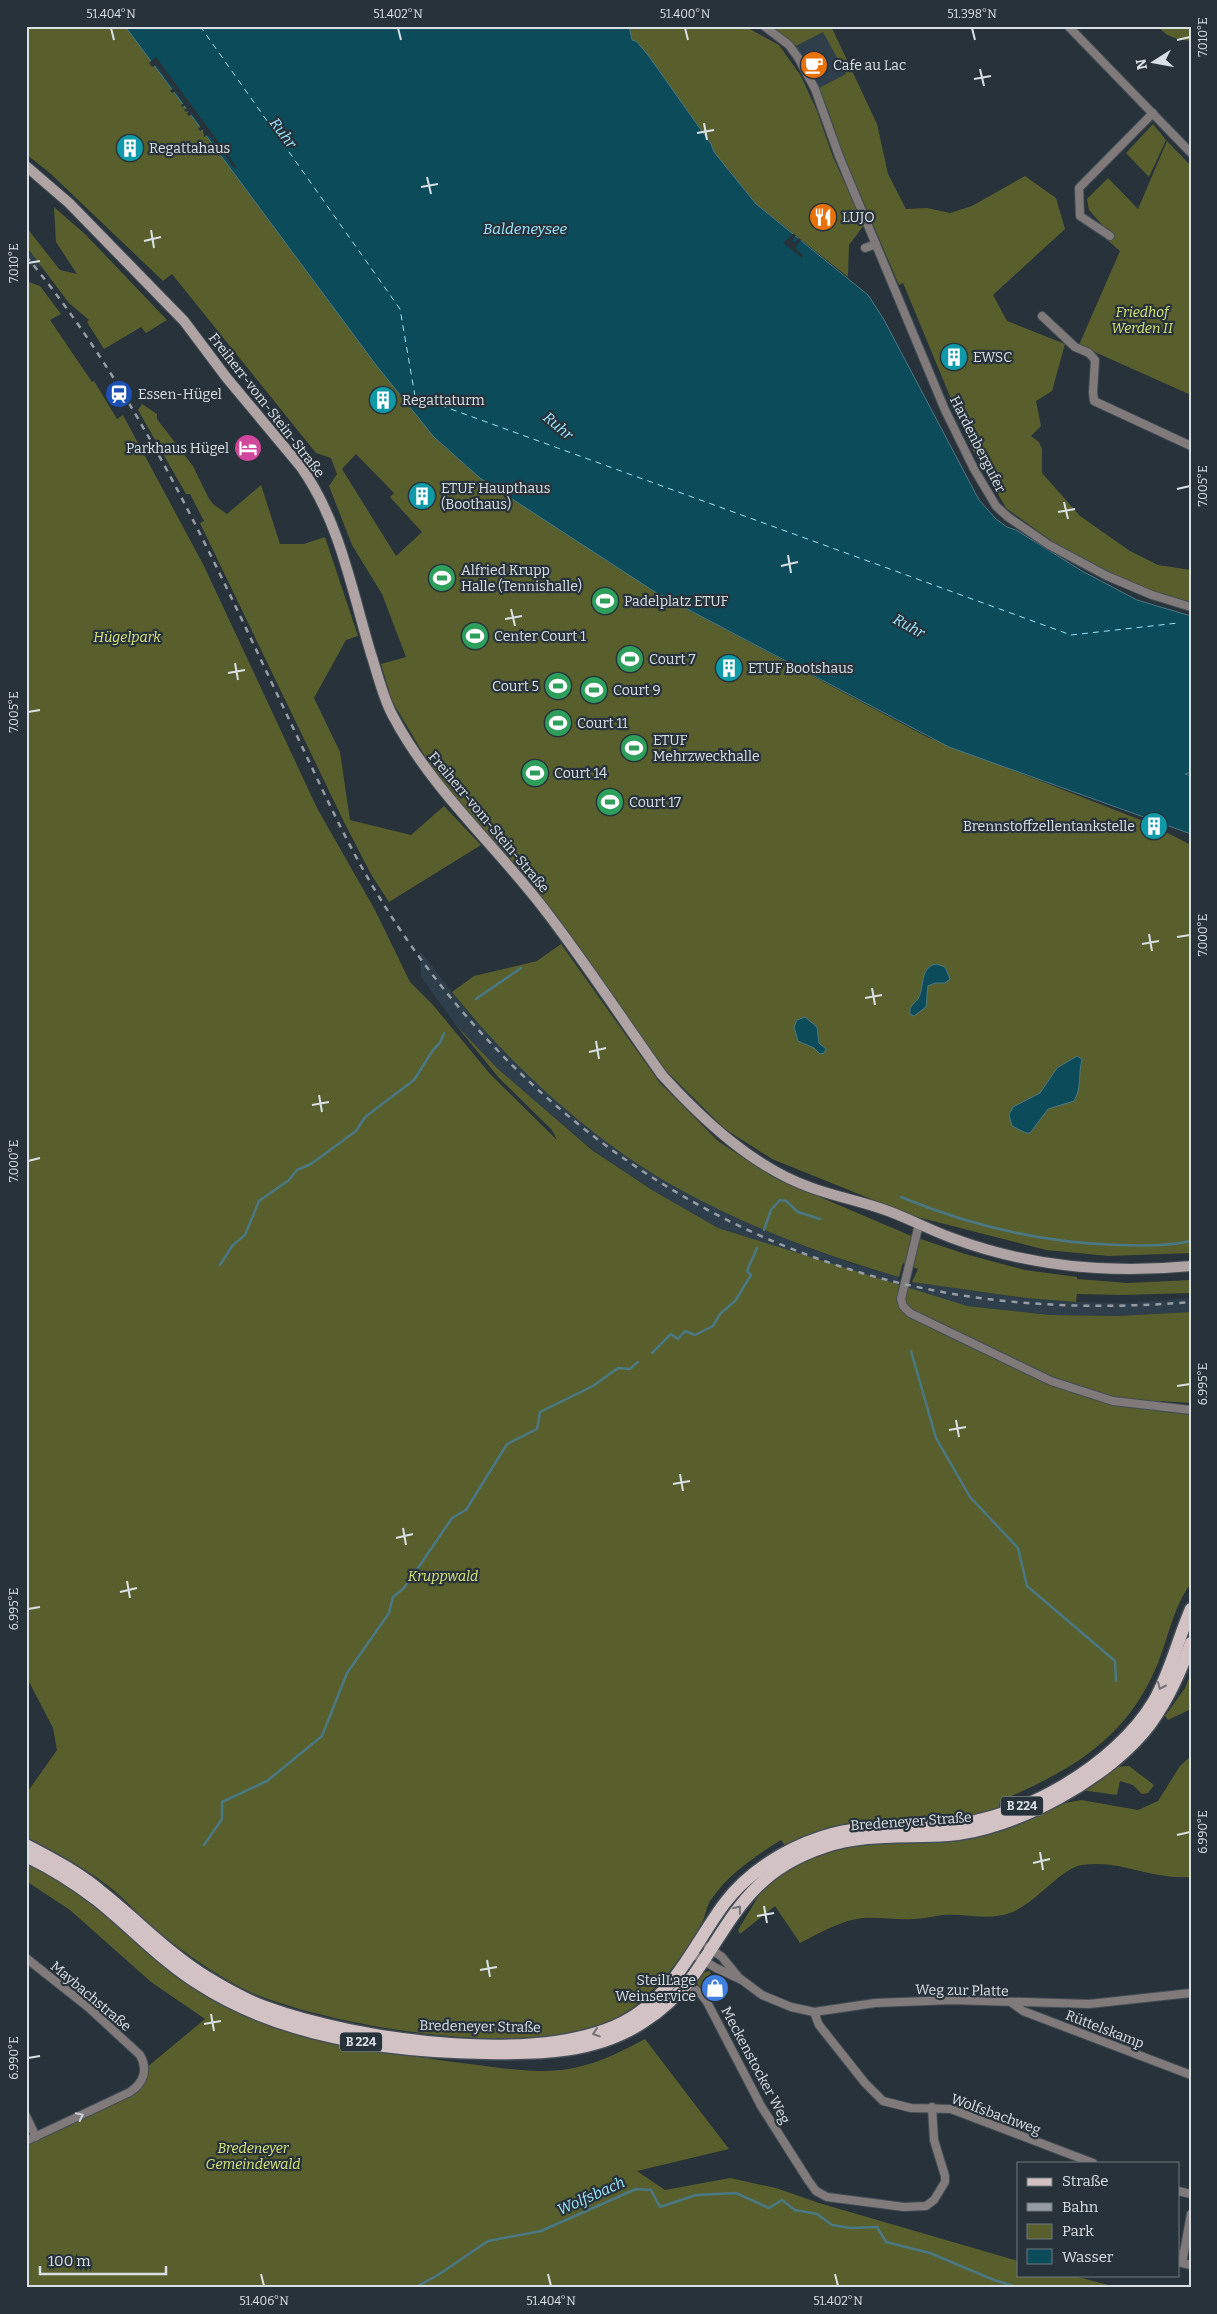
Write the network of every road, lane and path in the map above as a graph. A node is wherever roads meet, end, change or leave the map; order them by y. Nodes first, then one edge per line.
1 (764, 26) edge
2 (1068, 26) edge
3 (1153, 113) junction
4 (1191, 153) edge
5 (26, 166) edge
6 (1110, 236) dead end
7 (876, 244) junction
8 (866, 248) dead end
9 (1042, 316) dead end
10 (1191, 446) edge
11 (1191, 607) edge
12 (920, 1224) junction
13 (1191, 1266) edge
14 (1191, 1410) edge
15 (1191, 1609) edge
16 (1191, 1643) edge
17 (26, 1845) edge
18 (26, 1856) edge
19 (706, 1946) junction
20 (698, 1957) junction
21 (26, 1958) edge
22 (682, 1979) junction
23 (742, 1980) junction
24 (1191, 1993) edge
25 (1012, 2003) junction
26 (814, 2012) junction
27 (1191, 2075) edge
28 (932, 2107) junction
29 (26, 2116) edge
30 (36, 2137) junction
31 (26, 2141) edge
32 (1090, 2162) edge
33 (1191, 2214) edge
34 (1191, 2265) edge

1 - 7 street, Hardenbergufer
2 - 3 street
3 - 4 street
3 - 6 street
5 - 12 main road, Freiherr-vom-Stein-Straße
7 - 8 street
7 - 11 street, Hardenbergufer
9 - 10 street
12 - 13 main road, Freiherr-vom-Stein-Straße
12 - 14 street
15 -> 19 main road, Bredeneyer Straße / B 224
19 -> 16 main road, Bredeneyer Straße / B 224
22 -> 17 main road, Bredeneyer Straße / B 224
18 - 22 main road, Bredeneyer Straße / B 224
19 - 20 main road, Bredeneyer Straße / B 224
19 - 23 street, Weg zur Platte
20 - 22 main road, Bredeneyer Straße / B 224
20 - 23 street, Weg zur Platte
30 -> 21 street, Maybachstraße
22 - 28 street, Meckenstocker Weg
23 - 26 street, Weg zur Platte
24 - 25 street, Weg zur Platte
25 - 26 street, Weg zur Platte
25 - 27 street, Rüttelskamp
26 - 28 street, Wolfsbachweg
28 - 32 street, Wolfsbachweg
29 - 30 street
30 - 31 street
33 - 34 street

